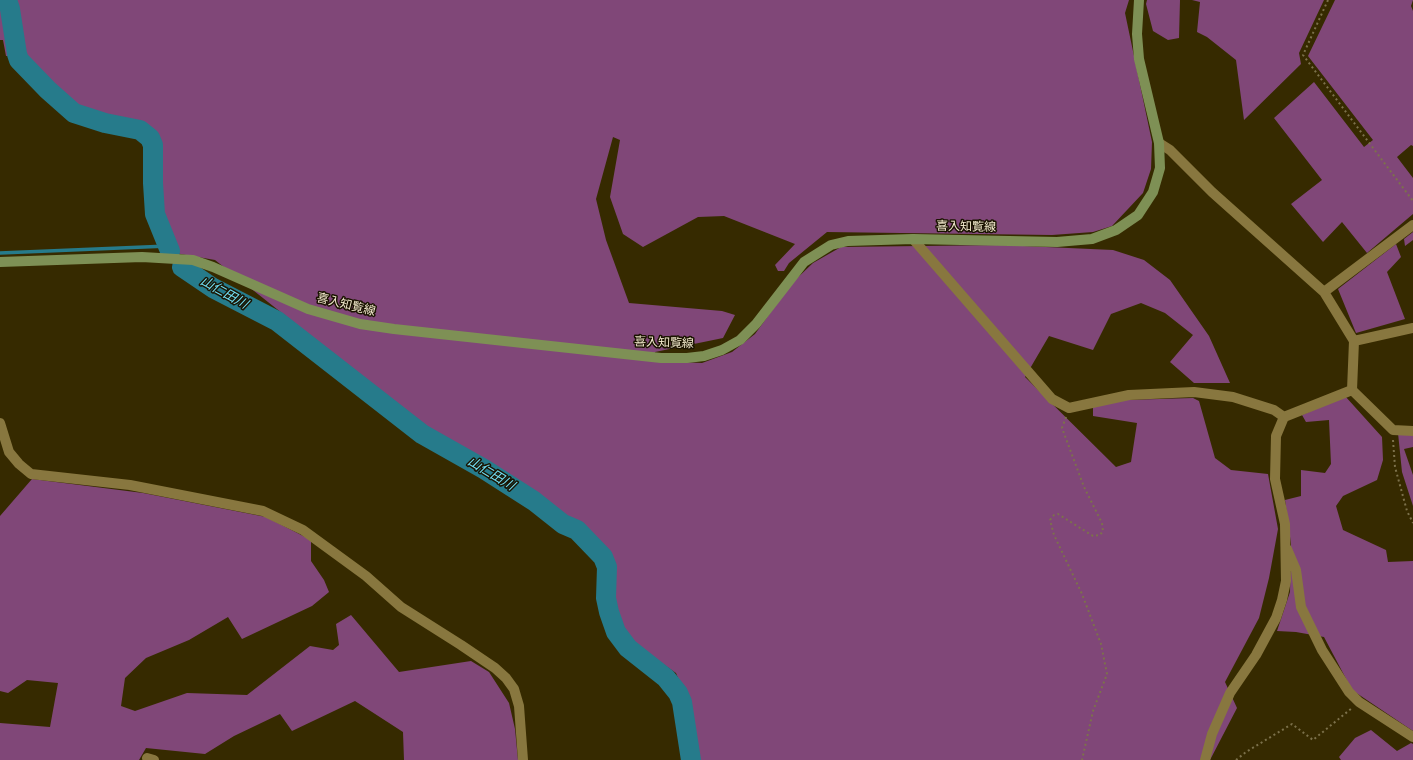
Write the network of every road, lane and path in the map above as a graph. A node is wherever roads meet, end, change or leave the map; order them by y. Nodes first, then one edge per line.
1 (1139, 0) edge
2 (1328, 0) edge
3 (1160, 143) junction
4 (1413, 201) edge
5 (1413, 225) edge
6 (913, 239) junction
7 (0, 262) edge
8 (1324, 292) junction
9 (1413, 328) edge
10 (1354, 341) junction
11 (1352, 390) junction
12 (1069, 408) junction
13 (1284, 417) junction
14 (0, 423) edge
15 (1392, 430) junction
16 (1413, 431) edge
17 (1413, 523) edge
18 (1285, 545) junction
19 (1359, 702) junction
20 (1413, 737) edge
21 (523, 760) edge
22 (1082, 760) edge
23 (1204, 760) edge
24 (1236, 760) edge

1 - 3 main road, 喜入知覧線
2 - 4 path
3 - 6 main road, 喜入知覧線
3 - 8 street
5 - 8 street
6 - 7 main road, 喜入知覧線
6 - 12 street
8 - 10 street
9 - 10 street
10 - 11 street
11 - 13 street
11 - 15 street
12 - 13 street
12 - 22 path
13 - 18 street
14 - 21 street
15 - 16 street
15 - 17 path
18 - 19 street
18 - 23 street
19 - 20 street
19 - 24 path

